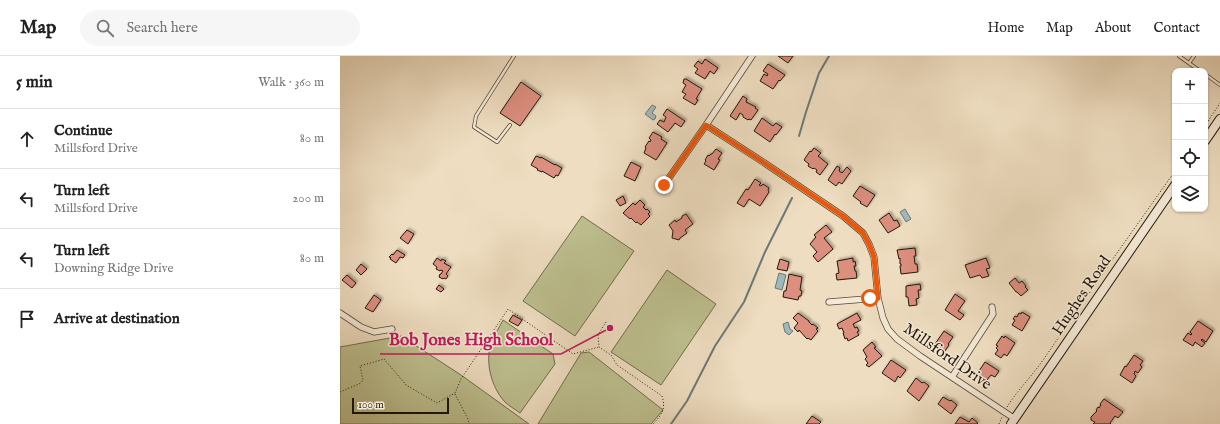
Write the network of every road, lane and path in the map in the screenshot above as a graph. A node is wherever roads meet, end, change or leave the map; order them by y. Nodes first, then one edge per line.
1 (514, 56) edge
2 (752, 56) edge
3 (1179, 56) edge
4 (1194, 56) edge
5 (1189, 63) junction
6 (1196, 68) edge
7 (1208, 76) edge
8 (1220, 85) edge
9 (1220, 103) edge
10 (1220, 119) edge
11 (1208, 121) edge
12 (706, 125) junction
13 (510, 126) dead end
14 (1208, 136) edge
15 (1172, 175) edge
16 (664, 185) dead end
17 (1172, 189) edge
18 (878, 298) junction
19 (829, 302) dead end
20 (992, 307) dead end
21 (340, 313) edge
22 (606, 322) dead end
23 (392, 329) dead end
24 (599, 347) junction
25 (952, 377) junction
26 (340, 392) edge
27 (455, 393) junction
28 (1008, 407) dead end
29 (1001, 418) dead end
30 (1013, 421) edge
31 (469, 424) edge
32 (653, 424) edge
33 (999, 424) edge

1 - 13 lane
2 - 12 street
3 - 5 lane
4 - 5 lane
5 - 6 lane
7 - 8 lane
9 - 11 path
10 - 14 main road
12 - 16 street
12 - 18 street, Millsford Drive
15 - 28 path
17 - 30 main road, Hughes Road
18 - 19 street
18 - 25 street, Millsford Drive
20 - 25 street
21 - 23 street
22 - 24 path
24 - 27 path
24 - 32 path
25 - 30 street, Millsford Drive
26 - 27 path
27 - 31 path
29 - 33 path

